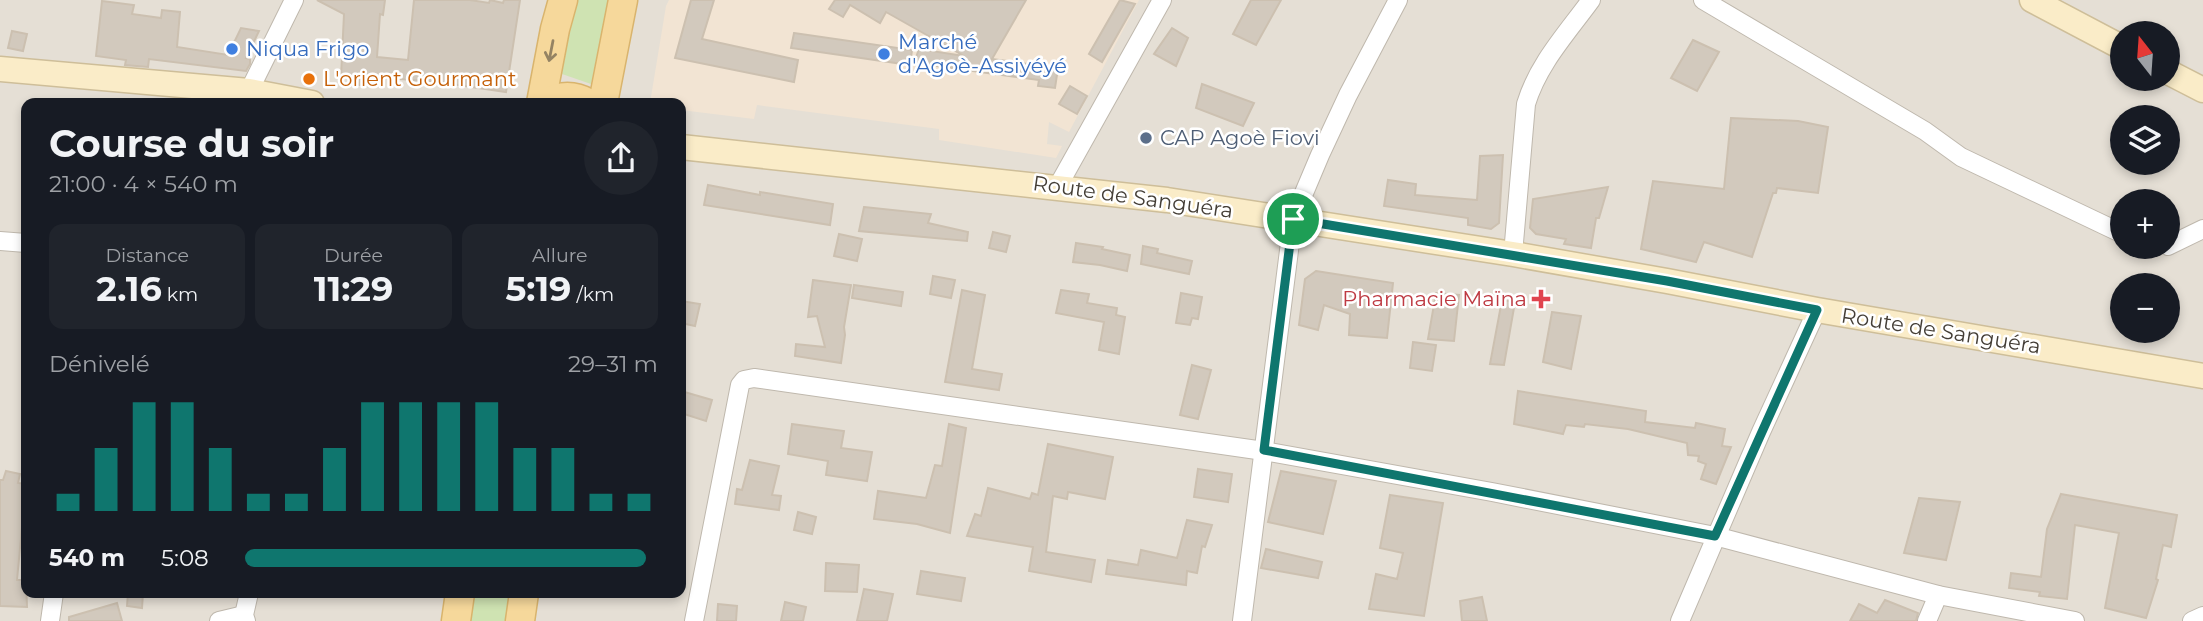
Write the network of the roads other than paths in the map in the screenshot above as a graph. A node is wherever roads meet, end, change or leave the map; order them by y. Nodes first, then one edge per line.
1 (294, 0) edge
2 (564, 0) edge
3 (622, 0) edge
4 (1162, 0) edge
5 (1398, 0) edge
6 (1591, 0) edge
7 (1703, 0) edge
8 (2045, 3) edge
9 (2110, 40) edge
10 (0, 69) edge
11 (2180, 78) edge
12 (248, 90) junction
13 (2203, 90) edge
14 (287, 98) edge
15 (542, 98) edge
16 (604, 98) edge
17 (686, 147) edge
18 (1058, 186) junction
19 (1293, 219) junction
20 (2110, 228) edge
21 (2203, 229) edge
22 (0, 241) edge
23 (2180, 241) edge
24 (21, 243) edge
25 (1513, 254) junction
26 (1817, 310) junction
27 (2203, 376) edge
28 (1264, 450) junction
29 (1715, 536) junction
30 (1938, 595) junction
31 (53, 598) edge
32 (248, 598) edge
33 (459, 598) edge
34 (523, 598) edge
35 (2203, 616) edge
36 (245, 618) edge
37 (50, 621) edge
38 (219, 621) edge
39 (456, 621) edge
40 (520, 621) edge
41 (694, 621) edge
42 (1242, 621) edge
43 (1680, 621) edge
44 (1927, 621) edge
45 (2076, 621) edge
46 (2192, 621) edge

1 - 12 street
2 -> 15 main road
3 - 16 main road
4 - 18 street
5 - 19 street
6 - 25 street
7 - 20 street
8 - 9 street
10 - 12 street
11 - 13 street
12 - 14 street
17 - 18 street, Route de Sanguéra
18 - 19 street, Route de Sanguéra
19 - 25 street, Route de Sanguéra
19 - 28 street
21 - 23 street
22 - 24 street
25 - 26 street, Route de Sanguéra
26 - 27 street, Route de Sanguéra
26 - 29 street
28 - 29 street
28 - 41 street
28 - 42 street
29 - 30 street
29 - 43 street
30 - 44 street
30 - 45 street
31 - 37 street
32 - 36 street
33 - 39 main road
34 - 40 main road
35 - 46 street
36 - 38 street

